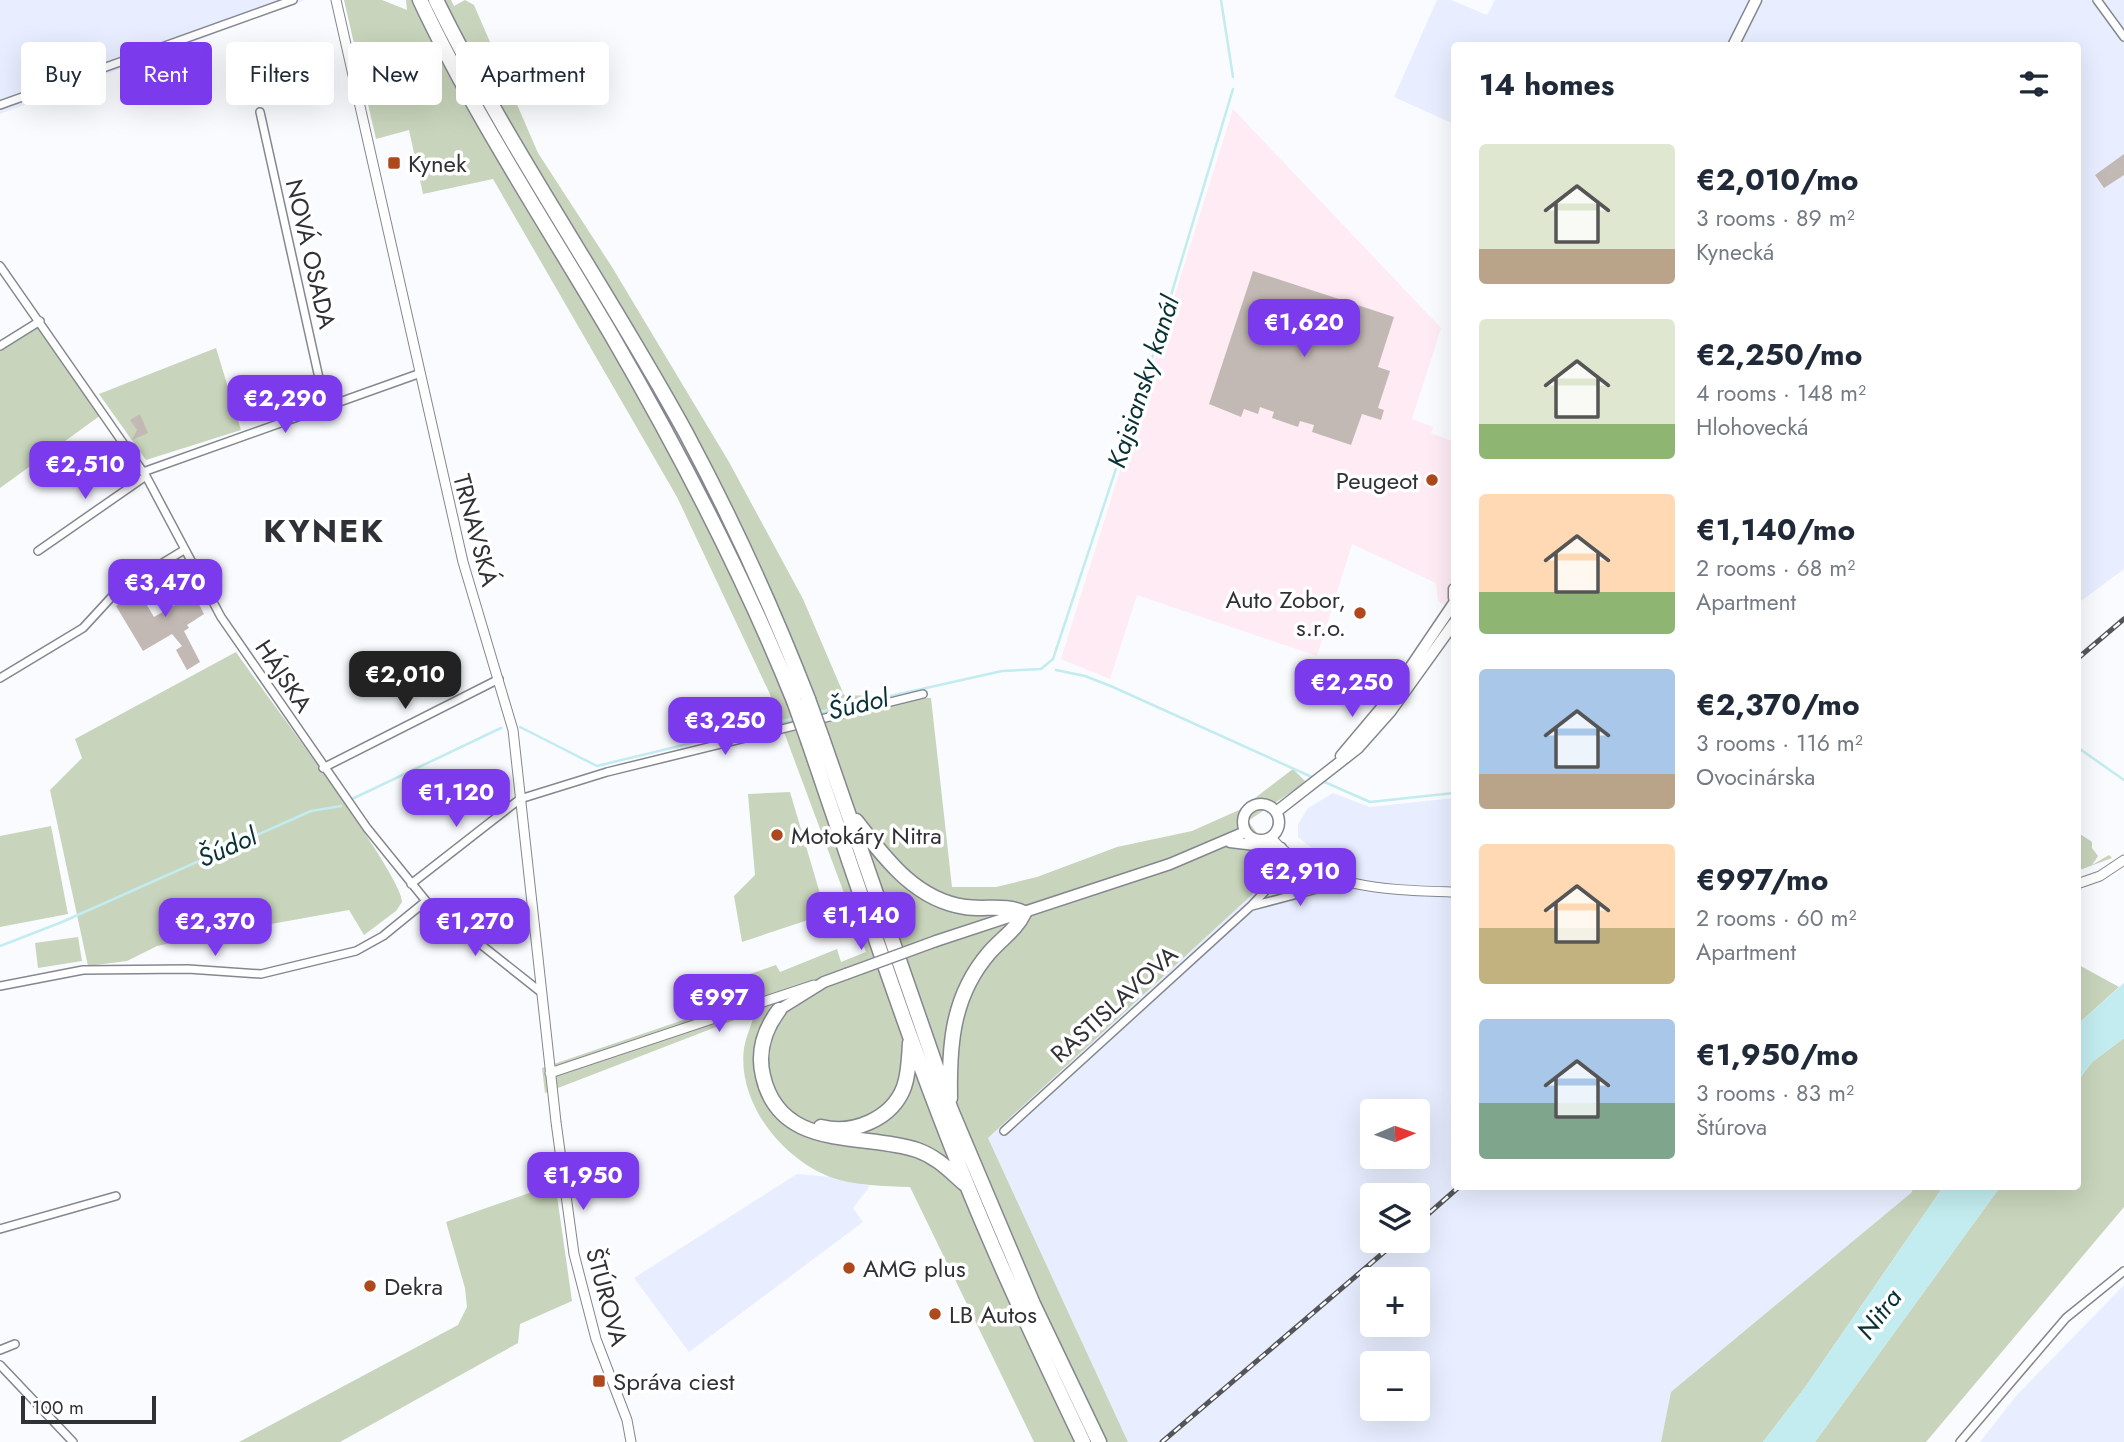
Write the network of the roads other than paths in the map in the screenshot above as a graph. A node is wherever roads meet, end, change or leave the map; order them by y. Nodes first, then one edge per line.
1 (293, 0) edge
2 (336, 0) edge
3 (421, 0) edge
4 (436, 0) edge
5 (1756, 0) edge
6 (2097, 0) edge
7 (2124, 37) edge
8 (1735, 42) edge
9 (0, 105) edge
10 (260, 112) dead end
11 (0, 266) edge
12 (40, 321) junction
13 (0, 346) edge
14 (418, 374) junction
15 (325, 405) junction
16 (144, 474) junction
17 (184, 550) junction
18 (38, 551) dead end
19 (1451, 607) edge
20 (1451, 627) edge
21 (0, 678) edge
22 (499, 679) junction
23 (923, 694) dead end
24 (801, 700) junction
25 (816, 740) junction
26 (323, 768) junction
27 (1326, 775) junction
28 (520, 799) junction
29 (1276, 812) junction
30 (850, 813) junction
31 (1245, 832) junction
32 (1271, 838) junction
33 (1227, 841) junction
34 (1281, 848) junction
35 (1296, 859) junction
36 (2124, 860) edge
37 (1343, 882) junction
38 (2081, 883) edge
39 (411, 884) junction
40 (1451, 892) edge
41 (426, 901) junction
42 (1251, 906) junction
43 (1024, 913) junction
44 (824, 982) junction
45 (0, 986) edge
46 (542, 993) junction
47 (766, 1001) junction
48 (779, 1010) junction
49 (911, 1038) junction
50 (550, 1073) junction
51 (951, 1110) junction
52 (1003, 1131) dead end
53 (969, 1188) junction
54 (116, 1196) dead end
55 (0, 1229) edge
56 (2124, 1271) edge
57 (15, 1344) dead end
58 (0, 1350) edge
59 (0, 1365) edge
60 (73, 1442) edge
61 (631, 1442) edge
62 (1083, 1442) edge
63 (1099, 1442) edge
64 (1960, 1442) edge

1 - 9 street
2 - 14 street, TRNAVSKÁ
3 - 24 highway
4 - 24 highway
5 - 8 main road
6 - 7 street
10 - 15 street, NOVÁ OSADA
11 - 12 street, HÁJSKA
12 - 13 street
12 - 16 street, HÁJSKA
14 - 15 street
14 - 22 street, TRNAVSKÁ
15 - 16 street
16 - 17 street, HÁJSKA
16 - 18 street
17 - 21 street
17 - 26 street, HÁJSKA
19 - 27 main road
20 - 27 main road
22 - 26 street
22 - 28 street, TRNAVSKÁ
23 - 28 street
24 - 25 highway, bridge
25 - 30 highway
25 - 49 highway
26 - 39 street, HÁJSKA
27 - 29 main road
28 - 39 street
28 - 46 street, TRNAVSKÁ
29 - 31 main road
29 - 32 main road
30 - 43 highway
30 - 51 highway
31 - 32 main road
31 - 33 main road
32 - 34 street
33 - 34 main road
33 - 43 main road
34 - 35 street
35 - 37 street
35 - 42 street, RASTISLAVOVA
36 - 38 street
37 - 40 street
37 - 42 street, RASTISLAVOVA
39 - 41 street, HÁJSKA
41 - 45 street
41 - 46 street, HÁJSKA
42 - 52 street, RASTISLAVOVA
43 - 44 main road, bridge
43 - 51 highway
44 - 47 street
44 - 48 main road
46 - 50 street, TRNAVSKÁ
47 - 48 street
47 - 50 street
48 - 49 highway
48 - 53 highway
49 - 53 highway
50 - 61 street, ŠTÚROVA
51 - 63 highway
53 - 62 highway
54 - 55 street
56 - 64 street
57 - 58 street
59 - 60 street

